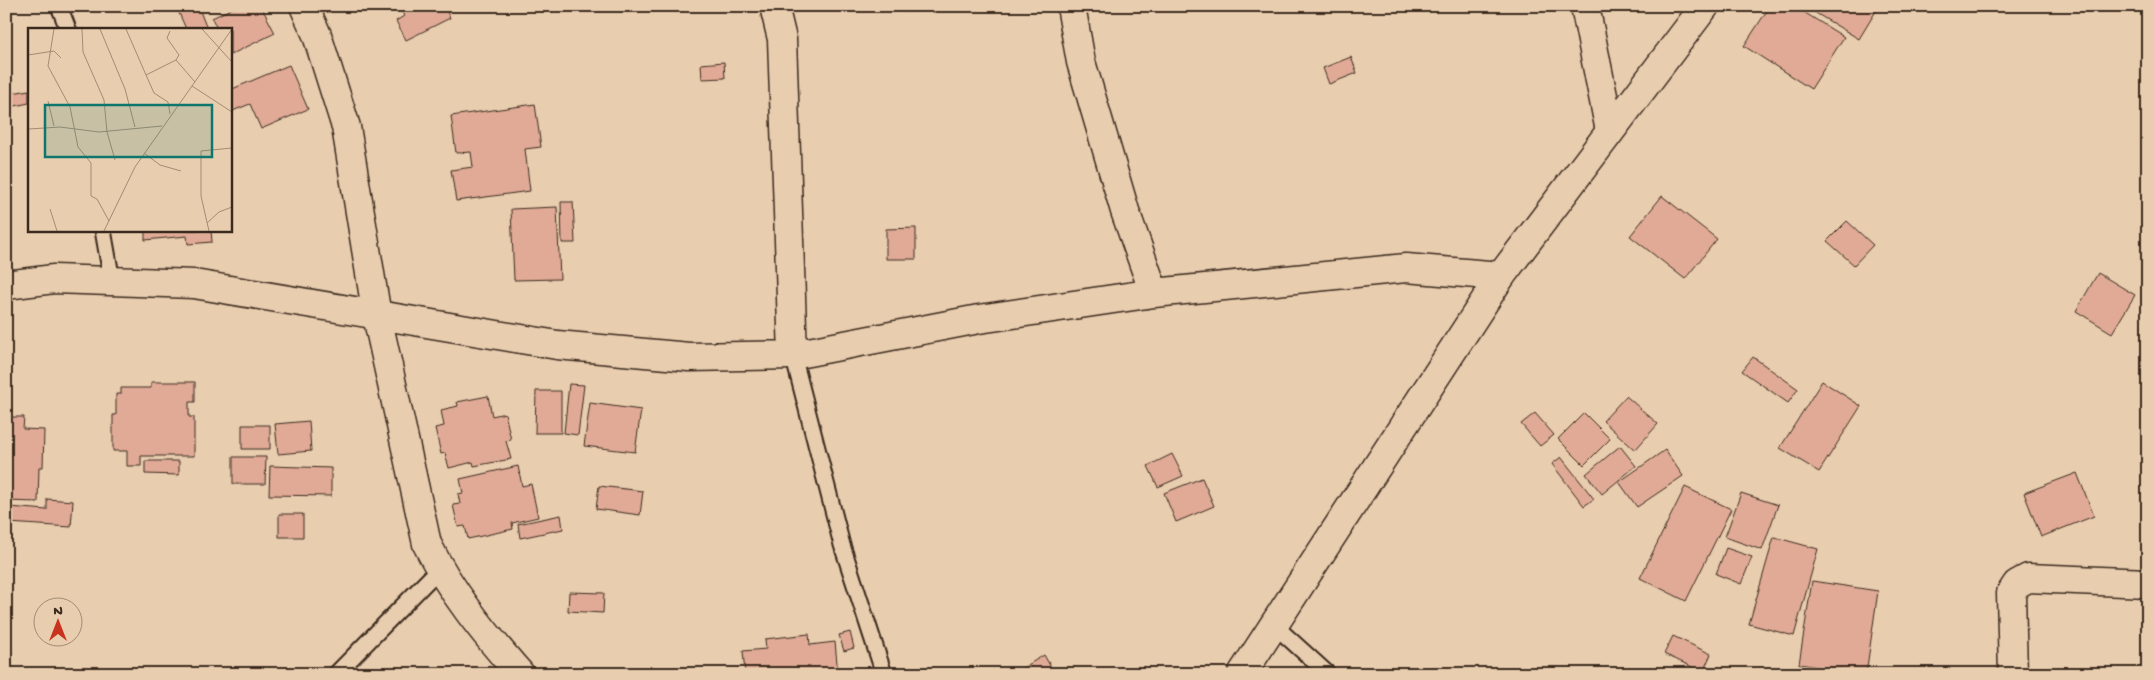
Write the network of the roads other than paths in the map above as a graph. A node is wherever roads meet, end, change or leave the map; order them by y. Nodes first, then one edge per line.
1 (59, 6) edge
2 (304, 6) edge
3 (774, 6) edge
4 (1071, 6) edge
5 (1585, 6) edge
6 (1705, 6) edge
7 (68, 28) edge
8 (1610, 132) junction
9 (103, 231) edge
10 (1501, 276) junction
11 (112, 281) junction
12 (6, 285) edge
13 (1154, 293) junction
14 (377, 316) junction
15 (793, 355) junction
16 (439, 568) junction
17 (2148, 583) edge
18 (1274, 625) junction
19 (336, 674) edge
20 (520, 674) edge
21 (884, 674) edge
22 (1242, 674) edge
23 (1328, 674) edge
24 (2013, 674) edge

1 - 7 lane
2 - 14 street
3 - 15 street
4 - 13 street
5 - 8 street
6 - 8 street
8 - 10 street
9 - 11 lane
10 - 13 street
10 - 18 street
11 - 12 street
11 - 14 street
13 - 15 street
14 - 15 street
14 - 16 street
15 - 21 lane
16 - 19 lane
16 - 20 street
17 - 24 street
18 - 22 street
18 - 23 lane

